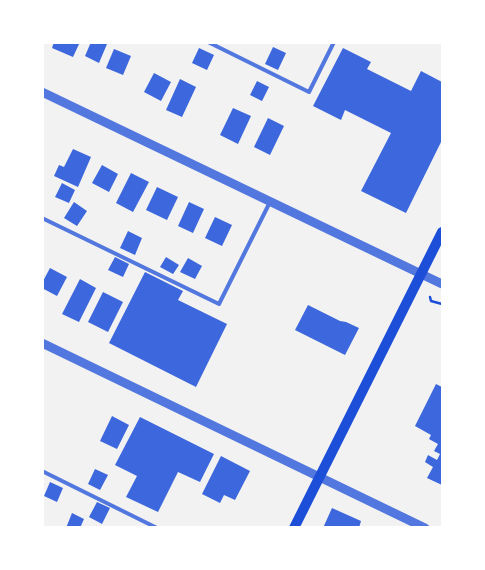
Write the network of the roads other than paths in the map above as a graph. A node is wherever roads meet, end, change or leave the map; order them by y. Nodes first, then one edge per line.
1 (208, 42) edge
2 (334, 42) edge
3 (42, 92) edge
4 (270, 202) junction
5 (42, 218) edge
6 (442, 232) edge
7 (422, 274) junction
8 (442, 284) edge
9 (42, 343) edge
10 (42, 471) edge
11 (320, 476) junction
12 (157, 528) edge
13 (294, 528) edge
14 (426, 528) edge

1 - 2 lane
3 - 4 street
4 - 5 lane
4 - 7 street
6 - 7 main road
7 - 8 street
7 - 11 main road
9 - 11 street
10 - 12 lane
11 - 13 main road
11 - 14 street

